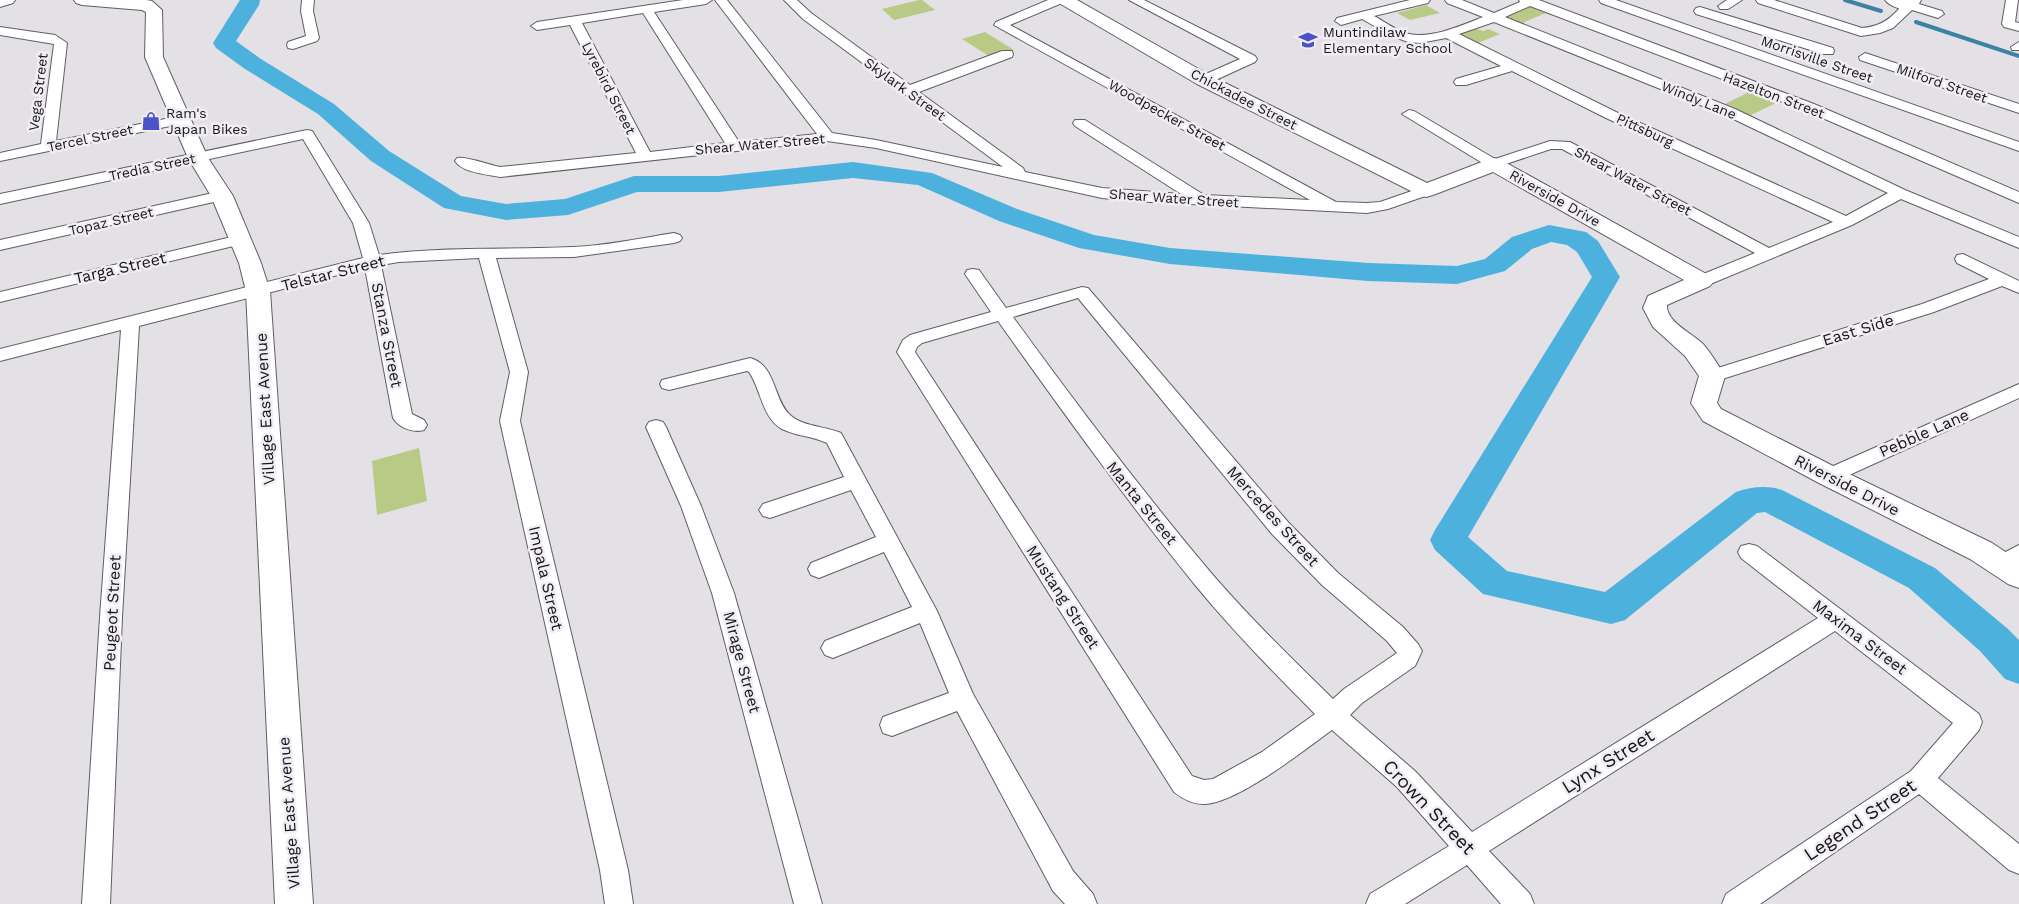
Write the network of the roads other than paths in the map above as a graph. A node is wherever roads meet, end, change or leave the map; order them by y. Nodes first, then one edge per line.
1 (7, 0) edge
2 (82, 0) edge
3 (308, 0) edge
4 (706, 0) edge
5 (720, 0) edge
6 (790, 0) edge
7 (1058, 0) edge
8 (1064, 0) edge
9 (1135, 0) edge
10 (1424, 0) edge
11 (1451, 0) edge
12 (1605, 0) edge
13 (1736, 0) edge
14 (1762, 0) edge
15 (1800, 0) edge
16 (2012, 0) edge
17 (1529, 1) edge
18 (0, 2) edge
19 (1905, 2) edge
20 (1724, 6) dead end
21 (1782, 6) junction
22 (647, 10) junction
23 (1700, 10) dead end
24 (1769, 13) dead end
25 (1938, 14) dead end
26 (1363, 15) junction
27 (1494, 18) junction
28 (1817, 18) junction
29 (574, 20) junction
30 (1341, 21) dead end
31 (537, 26) dead end
32 (1800, 27) dead end
33 (2019, 27) edge
34 (1886, 28) junction
35 (1856, 30) junction
36 (0, 31) edge
37 (1446, 33) junction
38 (1779, 36) junction
39 (1840, 41) dead end
40 (293, 45) dead end
41 (1749, 52) junction
42 (1828, 52) dead end
43 (1007, 54) dead end
44 (1865, 57) dead end
45 (1514, 66) junction
46 (1204, 80) junction
47 (1461, 82) dead end
48 (908, 91) junction
49 (2019, 109) edge
50 (1409, 114) dead end
51 (180, 120) junction
52 (1080, 123) dead end
53 (304, 134) joint
54 (827, 137) junction
55 (48, 147) junction
56 (735, 147) junction
57 (2019, 147) edge
58 (645, 156) junction
59 (0, 157) edge
60 (198, 158) junction
61 (462, 161) dead end
62 (1494, 164) junction
63 (1023, 175) junction
64 (1426, 191) junction
65 (1900, 193) junction
66 (222, 196) junction
67 (2019, 198) edge
68 (0, 199) edge
69 (1203, 201) junction
70 (1334, 207) junction
71 (1846, 222) junction
72 (674, 238) dead end
73 (240, 240) junction
74 (2019, 243) edge
75 (0, 246) edge
76 (486, 253) junction
77 (1767, 253) junction
78 (1964, 259) dead end
79 (372, 261) junction
80 (972, 274) dead end
81 (2002, 280) junction
82 (1702, 281) junction
83 (2019, 288) edge
84 (258, 291) junction
85 (1082, 292) joint
86 (0, 297) edge
87 (1002, 315) junction
88 (130, 323) junction
89 (1, 358) edge
90 (1712, 376) junction
91 (669, 384) dead end
92 (2019, 390) edge
93 (417, 426) dead end
94 (656, 426) dead end
95 (1829, 476) junction
96 (856, 480) junction
97 (770, 510) dead end
98 (889, 541) junction
99 (1750, 552) dead end
100 (2013, 565) edge
101 (819, 569) dead end
102 (926, 611) junction
103 (1836, 618) junction
104 (833, 648) dead end
105 (962, 698) junction
106 (1333, 715) junction
107 (1970, 722) joint
108 (892, 726) dead end
109 (1920, 779) junction
110 (1468, 848) junction
111 (2019, 861) edge
112 (96, 904) edge
113 (294, 904) edge
114 (619, 904) edge
115 (808, 904) edge
116 (1083, 904) edge
117 (1380, 904) edge
118 (1520, 904) edge
119 (1736, 904) edge

1 - 18 street
2 - 51 street, Village East Avenue
3 - 40 street
4 - 22 street
5 - 54 street
6 - 48 street, Skylark Street
7 - 70 street, Woodpecker Street
8 - 46 street, Chickadee Street
9 - 46 street
10 - 26 street
11 - 27 street, Windy Lane
12 - 41 street, Morrisville Street
13 - 20 street
14 - 21 street
15 - 34 street
16 - 33 street
17 - 27 street
17 - 67 street, Hazelton Street
19 - 25 street
19 - 34 street
21 - 24 street
21 - 28 street
22 - 29 street
22 - 56 street
23 - 38 street
26 - 30 street
26 - 37 street
27 - 37 street
27 - 65 street, Windy Lane
28 - 32 street
28 - 35 street
29 - 31 street
29 - 58 street, Lyrebird Street
34 - 35 street
35 - 39 street
36 - 55 street, Vega Street
37 - 45 street, Pittsburg
38 - 41 street
38 - 42 street
41 - 57 street, Morrisville Street
43 - 48 street
44 - 49 street, Milford Street
45 - 47 street
45 - 71 street, Pittsburg
46 - 64 street, Chickadee Street
48 - 63 street, Skylark Street
50 - 62 street, Riverside Drive
51 - 55 street, Tercel Street
51 - 60 street, Village East Avenue
52 - 69 street
53 - 60 street, Tredia Street
53 - 79 street, Stanza Street
54 - 56 street, Shear Water Street
54 - 63 street, Shear Water Street
55 - 59 street, Tercel Street
56 - 58 street, Shear Water Street
58 - 61 street, Shear Water Street
60 - 66 street, Village East Avenue
60 - 68 street, Tredia Street
62 - 64 street, Shear Water Street
62 - 77 street, Shear Water Street
62 - 82 street, Riverside Drive
63 - 69 street, Shear Water Street
64 - 70 street, Shear Water Street
65 - 71 street
65 - 74 street, Windy Lane
66 - 73 street, Village East Avenue
66 - 75 street, Topaz Street
69 - 70 street, Shear Water Street
71 - 77 street
72 - 76 street, Telstar Street
73 - 84 street, Village East Avenue
73 - 86 street, Targa Street
76 - 79 street, Telstar Street
76 - 114 street, Impala Street
77 - 82 street
78 - 81 street
79 - 84 street, Telstar Street
79 - 93 street, Stanza Street
80 - 87 street, Manta Street
81 - 83 street
81 - 90 street, East Side
82 - 90 street
84 - 88 street, Telstar Street
84 - 113 street, Village East Avenue
85 - 87 street, Mustang Street
85 - 106 street, Mercedes Street
87 - 106 street, Manta Street
87 - 106 street, Mustang Street
88 - 89 street, Telstar Street
88 - 112 street, Peugeot Street
90 - 95 street, Riverside Drive
91 - 96 street
92 - 95 street, Pebble Lane
94 - 115 street, Mirage Street
95 - 100 street, Riverside Drive
96 - 97 street
96 - 98 street
98 - 101 street
98 - 102 street
99 - 103 street, Maxima Street
102 - 104 street
102 - 105 street
103 - 107 street, Maxima Street
103 - 110 street, Lynx Street
105 - 108 street
105 - 116 street
106 - 110 street, Crown Street
107 - 109 street, Legend Street
109 - 111 street
109 - 119 street, Legend Street
110 - 117 street, Lynx Street
110 - 118 street, Crown Street

